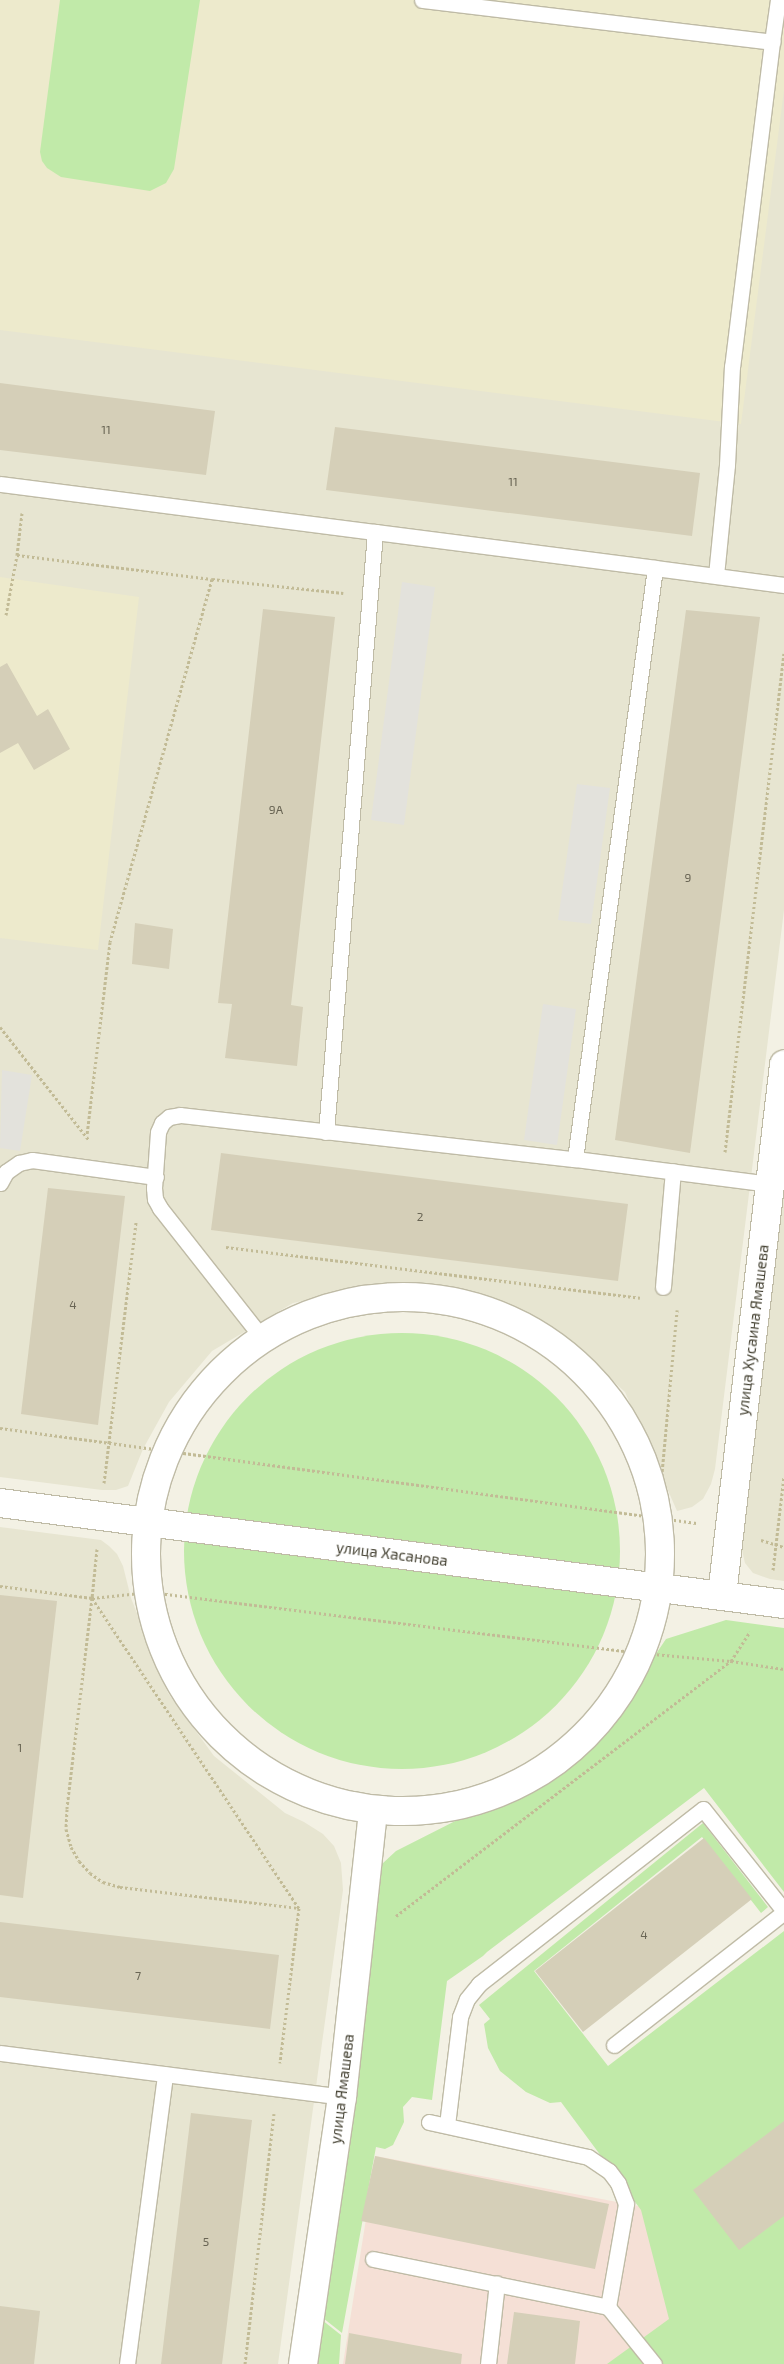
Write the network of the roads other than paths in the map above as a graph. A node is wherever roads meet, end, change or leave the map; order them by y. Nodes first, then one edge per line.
1 (422, 0) edge
2 (778, 0) edge
3 (772, 42) junction
4 (0, 484) edge
5 (375, 532) junction
6 (656, 568) junction
7 (716, 575) junction
8 (784, 585) edge
9 (784, 1065) edge
10 (326, 1132) junction
11 (575, 1159) junction
12 (673, 1171) junction
13 (156, 1177) junction
14 (0, 1183) edge
15 (770, 1184) junction
16 (663, 1287) dead end
17 (263, 1339) junction
18 (0, 1503) edge
19 (146, 1524) junction
20 (659, 1587) junction
21 (722, 1595) junction
22 (784, 1604) edge
23 (373, 1814) junction
24 (784, 1912) edge
25 (614, 2045) dead end
26 (0, 2053) edge
27 (165, 2074) junction
28 (342, 2097) junction
29 (429, 2122) dead end
30 (447, 2125) junction
31 (373, 2259) dead end
32 (497, 2284) junction
33 (608, 2307) junction
34 (127, 2364) edge
35 (304, 2364) edge
36 (488, 2364) edge
37 (654, 2364) edge

1 - 3 lane
2 - 3 lane
3 - 7 lane
4 - 5 lane
5 - 6 lane
5 - 10 lane
6 - 7 lane
6 - 11 lane
7 - 8 lane
9 - 15 street, улица Хусаина Ямашева
10 - 11 lane
10 - 13 lane
11 - 12 lane
12 - 15 lane
12 - 16 lane
13 - 14 lane
13 - 17 lane
15 - 21 street, улица Хусаина Ямашева
17 - 19 street
17 - 20 street
18 - 19 street, улица Хасанова
19 - 20 street, улица Хасанова
19 - 23 street
20 - 21 street, улица Хасанова
20 - 23 street
21 - 22 street, улица Хасанова
23 - 28 street, улица Ямашева
24 - 25 lane
24 - 30 lane
26 - 27 lane
27 - 28 lane
27 - 34 lane
28 - 35 street, улица Ямашева
29 - 30 lane
30 - 33 lane
31 - 32 lane
32 - 33 lane
32 - 36 lane
33 - 37 lane

